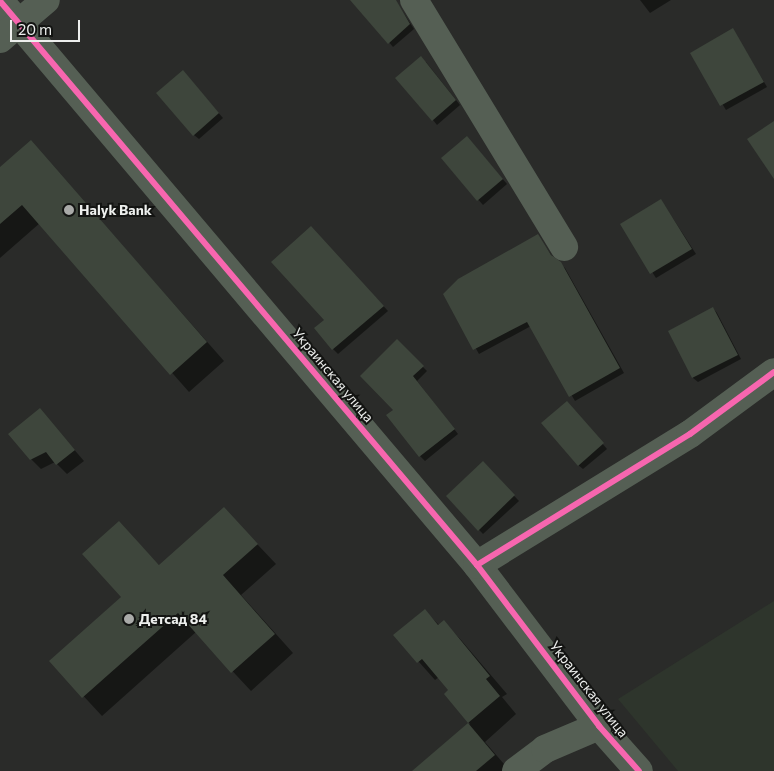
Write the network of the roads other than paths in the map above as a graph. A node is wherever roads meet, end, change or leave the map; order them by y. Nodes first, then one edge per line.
1 (46, 0) edge
2 (414, 0) edge
3 (0, 1) edge
4 (10, 31) edge
5 (564, 247) dead end
6 (774, 372) edge
7 (477, 565) junction
8 (600, 726) junction
9 (516, 771) edge
10 (639, 771) edge

1 - 4 street
2 - 5 street
3 - 4 street, Украинская улица
4 - 7 street, Украинская улица
6 - 7 street
7 - 8 street, Украинская улица
8 - 9 street
8 - 10 street, Украинская улица

